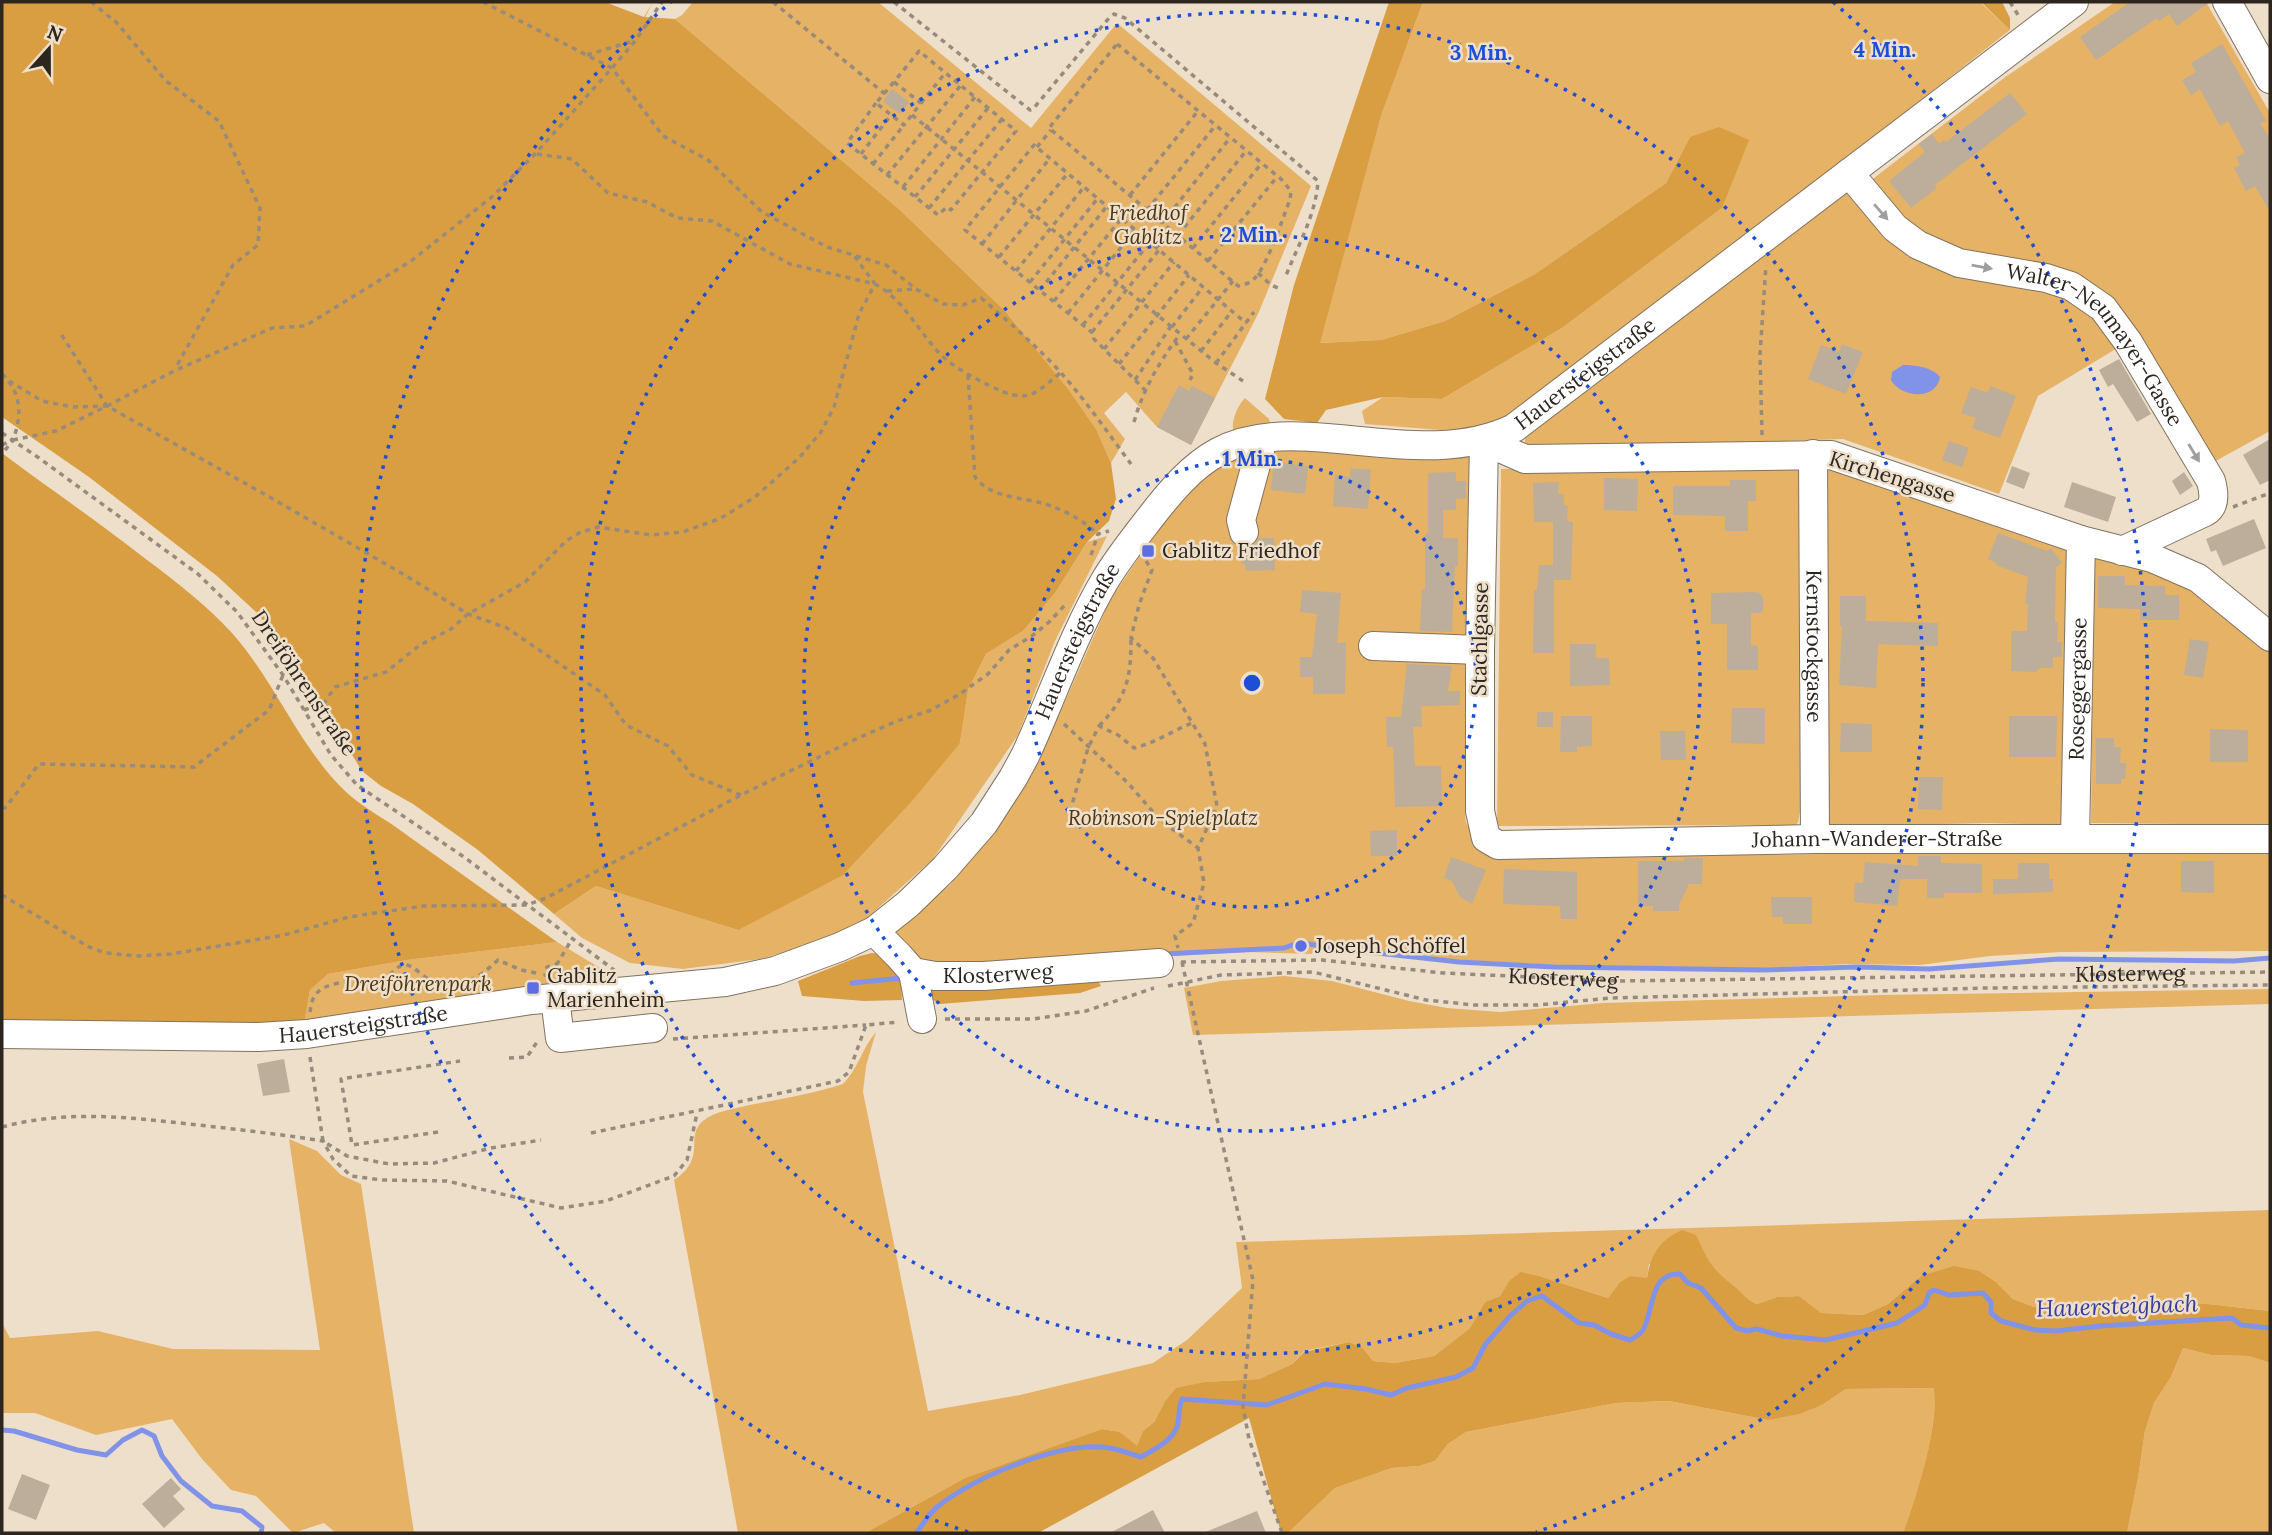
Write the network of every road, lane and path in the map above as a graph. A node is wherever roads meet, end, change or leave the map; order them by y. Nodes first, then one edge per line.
1 (91, 2) edge
2 (483, 2) edge
3 (662, 2) edge
4 (773, 2) edge
5 (894, 2) edge
6 (2074, 2) edge
7 (2227, 2) edge
8 (635, 41) junction
9 (587, 55) junction
10 (612, 68) junction
11 (946, 72) junction
12 (2270, 79) edge
13 (894, 82) junction
14 (961, 85) junction
15 (885, 94) junction
16 (975, 97) junction
17 (876, 103) junction
18 (921, 103) junction
19 (988, 108) junction
20 (1198, 111) junction
21 (891, 115) junction
22 (912, 115) junction
23 (1002, 119) junction
24 (904, 125) junction
25 (1215, 125) junction
26 (927, 127) junction
27 (1051, 130) junction
28 (1230, 138) junction
29 (941, 139) junction
30 (1037, 147) junction
31 (954, 150) junction
32 (1246, 151) junction
33 (536, 153) junction
34 (860, 154) junction
35 (1050, 159) junction
36 (967, 161) junction
37 (873, 164) junction
38 (1261, 164) junction
39 (982, 173) junction
40 (1068, 173) junction
41 (1849, 173) junction
42 (887, 175) junction
43 (1277, 177) junction
44 (903, 187) junction
45 (1000, 187) junction
46 (1084, 187) junction
47 (1130, 195) junction
48 (915, 197) junction
49 (1098, 198) junction
50 (1016, 201) junction
51 (1107, 206) junction
52 (929, 208) junction
53 (1147, 209) junction
54 (1034, 215) junction
55 (1122, 218) junction
56 (1163, 223) junction
57 (1050, 229) junction
58 (1136, 230) junction
59 (1768, 235) junction
60 (1178, 236) junction
61 (1064, 240) junction
62 (1150, 242) junction
63 (982, 244) junction
64 (1074, 248) junction
65 (1193, 248) junction
66 (1159, 250) junction
67 (852, 253) junction
68 (999, 257) junction
69 (1088, 259) junction
70 (1208, 261) junction
71 (1174, 262) junction
72 (1016, 271) junction
73 (1102, 271) junction
74 (1258, 273) junction
75 (1189, 275) junction
76 (1285, 278) dead end
77 (1233, 281) junction
78 (1030, 282) junction
79 (1117, 282) junction
80 (875, 284) junction
81 (1203, 287) junction
82 (916, 289) junction
83 (1280, 289) dead end
84 (1040, 290) junction
85 (1126, 290) junction
86 (887, 291) junction
87 (1218, 299) junction
88 (1054, 301) junction
89 (1142, 303) junction
90 (1232, 311) junction
91 (1254, 312) dead end
92 (1068, 313) junction
93 (1156, 315) junction
94 (1246, 323) junction
95 (1083, 325) junction
96 (1171, 327) junction
97 (1092, 332) junction
98 (61, 334) dead end
99 (1180, 334) junction
100 (1186, 339) junction
101 (1175, 341) junction
102 (1104, 349) junction
103 (1201, 351) junction
104 (1216, 363) junction
105 (1119, 364) junction
106 (174, 371) junction
107 (1060, 373) junction
108 (2, 374) edge
109 (968, 375) junction
110 (1135, 380) junction
111 (1190, 380) dead end
112 (9, 381) junction
113 (1243, 381) dead end
114 (1146, 391) junction
115 (107, 406) junction
116 (1134, 422) dead end
117 (2, 433) edge
118 (1263, 439) junction
119 (13, 440) junction
120 (1484, 441) junction
121 (2, 444) edge
122 (2, 454) edge
123 (1814, 454) junction
124 (1762, 455) junction
125 (1131, 464) dead end
126 (2270, 493) edge
127 (2210, 509) junction
128 (1244, 532) dead end
129 (1097, 534) junction
130 (1133, 540) junction
131 (2081, 540) junction
132 (2122, 551) junction
133 (1090, 558) dead end
134 (1067, 603) dead end
135 (468, 614) junction
136 (2270, 636) edge
137 (1131, 638) junction
138 (1373, 646) dead end
139 (1480, 650) junction
140 (283, 675) junction
141 (1048, 707) junction
142 (304, 710) junction
143 (1192, 723) junction
144 (1099, 726) junction
145 (1088, 747) junction
146 (741, 796) junction
147 (2, 807) edge
148 (1070, 811) dead end
149 (1486, 838) joint
150 (1815, 839) junction
151 (2075, 839) junction
152 (2270, 839) edge
153 (1198, 848) junction
154 (2, 895) edge
155 (527, 905) junction
156 (874, 931) junction
157 (572, 939) junction
158 (1170, 962) junction
159 (557, 964) junction
160 (912, 972) junction
161 (2270, 972) edge
162 (1188, 982) junction
163 (2270, 985) edge
164 (550, 987) junction
165 (654, 989) junction
166 (922, 1019) junction
167 (866, 1025) junction
168 (653, 1028) joint
169 (2, 1034) edge
170 (307, 1034) junction
171 (460, 1061) dead end
172 (697, 1113) junction
173 (2, 1127) edge
174 (438, 1132) dead end
175 (591, 1133) dead end
176 (541, 1140) dead end
177 (323, 1141) junction
178 (1282, 1533) edge

1 - 106 path
2 - 9 path
3 - 8 path
4 - 15 path
5 - 76 path
6 - 41 street, Hauersteigstraße
7 - 12 street
8 - 9 path
8 - 10 path
9 - 10 path
10 - 33 path
10 - 67 path
11 - 13 path
11 - 14 path
11 - 18 path
13 - 15 path
13 - 18 path
14 - 16 path
14 - 26 path
15 - 17 path
16 - 19 path
16 - 29 path
17 - 21 path
17 - 34 path
18 - 22 path
19 - 23 path
19 - 31 path
20 - 25 path
20 - 27 path
20 - 47 path
21 - 24 path
21 - 34 path
22 - 24 path
22 - 26 path
23 - 36 path
23 - 39 path
24 - 37 path
25 - 28 path
25 - 53 path
26 - 29 path
26 - 42 path
27 - 30 path
27 - 47 path
28 - 32 path
28 - 56 path
29 - 31 path
29 - 44 path
30 - 35 path
30 - 45 path
31 - 36 path
31 - 48 path
32 - 38 path
32 - 60 path
33 - 80 path
33 - 106 path
34 - 37 path
35 - 40 path
35 - 50 path
36 - 39 path
36 - 52 path
37 - 42 path
38 - 43 path
38 - 65 path
39 - 45 path
39 - 52 path
40 - 46 path
40 - 54 path
41 - 59 street, Hauersteigstraße
41 -> 127 street, Walter-Neumayer-Gasse
42 - 44 path
43 - 70 path
43 - 74 path
44 - 48 path
45 - 50 path
45 - 63 path
46 - 49 path
46 - 57 path
47 - 53 path
48 - 52 path
49 - 51 path
49 - 61 path
50 - 54 path
50 - 63 path
51 - 55 path
51 - 64 path
53 - 56 path
54 - 57 path
54 - 68 path
55 - 58 path
55 - 69 path
56 - 60 path
57 - 61 path
57 - 72 path
58 - 62 path
58 - 73 path
59 - 120 street, Hauersteigstraße
59 - 124 path
60 - 65 path
61 - 64 path
61 - 78 path
62 - 66 path
62 - 79 path
63 - 68 path
64 - 69 path
64 - 84 path
65 - 70 path
66 - 71 path
66 - 85 path
67 - 80 path
67 - 82 path
68 - 72 path
69 - 73 path
69 - 88 path
70 - 77 path
71 - 75 path
71 - 89 path
72 - 78 path
73 - 79 path
73 - 92 path
74 - 77 path
74 - 83 path
75 - 81 path
75 - 93 path
77 - 87 path
78 - 84 path
79 - 85 path
79 - 95 path
80 - 86 path
80 - 135 path
81 - 87 path
81 - 96 path
82 - 86 path
82 - 107 path
84 - 88 path
85 - 89 path
85 - 97 path
86 - 109 path
87 - 90 path
87 - 100 path
88 - 92 path
89 - 93 path
89 - 102 path
90 - 94 path
90 - 103 path
91 - 94 path
92 - 95 path
93 - 96 path
93 - 105 path
94 - 104 path
95 - 97 path
96 - 99 path
96 - 110 path
97 - 102 path
98 - 115 path
99 - 100 path
99 - 101 path
100 - 103 path
101 - 111 path
101 - 114 path
102 - 105 path
103 - 104 path
104 - 113 path
105 - 110 path
106 - 115 path
107 - 109 path
107 - 125 path
108 - 112 path
109 - 129 path
110 - 114 path
112 - 115 path
112 - 119 path
114 - 116 path
115 - 119 path
115 - 135 path
117 - 119 path, Dreiföhrenstraße
118 - 120 street, Hauersteigstraße
118 - 128 street
118 - 130 street, Hauersteigstraße
119 - 121 path
119 - 122 path
119 - 140 path, Dreiföhrenstraße
120 - 124 street, Kirchengasse
120 - 139 street, Stachlgasse
123 - 124 street, Kirchengasse
123 - 131 street, Kirchengasse
123 - 150 street, Kernstockgasse
126 - 127 path
127 - 132 street
129 - 130 path
129 - 133 path
130 - 137 path
130 - 141 street, Hauersteigstraße
131 - 132 street, Kirchengasse
131 - 151 street, Roseggergasse
132 - 136 street, Kirchengasse
134 - 146 path
135 - 142 path
135 - 146 path
137 - 143 path
137 - 144 path
138 - 139 street
139 - 149 street, Stachlgasse
140 - 142 path, Dreiföhrenstraße
140 - 147 path
141 - 145 path
141 - 156 street, Hauersteigstraße
142 - 155 path, Dreiföhrenstraße
143 - 144 path
143 - 153 path
144 - 145 path
145 - 148 path
145 - 153 path
146 - 155 path
149 - 150 street, Johann-Wanderer-Straße
150 - 151 street, Johann-Wanderer-Straße
151 - 152 street, Johann-Wanderer-Straße
153 - 158 path
154 - 155 path
155 - 157 path, Dreiföhrenstraße
156 - 160 street, Klosterweg
156 - 165 street, Hauersteigstraße
157 - 159 path
157 - 165 path, Dreiföhrenstraße
158 - 160 street, Klosterweg
158 - 161 path, Klosterweg
158 - 162 path
159 - 164 path
159 - 164 path
160 - 166 street
162 - 163 path
162 - 166 path
162 - 178 path
164 - 165 street, Hauersteigstraße
164 - 168 street
164 - 170 street, Hauersteigstraße
164 - 170 path
166 - 167 path
167 - 168 path
167 - 172 path
169 - 170 street, Hauersteigstraße
170 - 177 path
171 - 174 path
172 - 175 path
172 - 177 path
173 - 177 path
176 - 177 path

